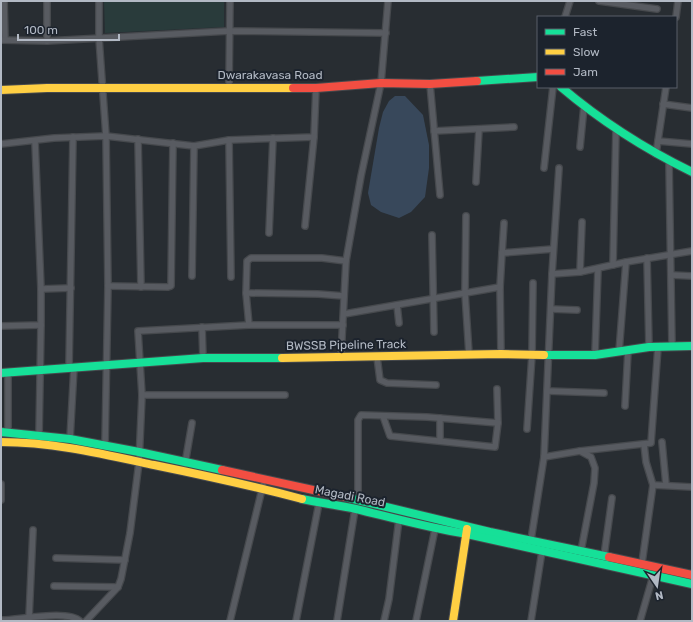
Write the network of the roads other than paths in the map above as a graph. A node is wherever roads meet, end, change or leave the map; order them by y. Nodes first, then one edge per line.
1 (4, 1) edge
2 (48, 1) edge
3 (99, 1) edge
4 (230, 1) edge
5 (388, 1) edge
6 (570, 1) edge
7 (599, 1) edge
8 (678, 1) edge
9 (657, 9) dead end
10 (565, 16) edge
11 (676, 16) edge
12 (229, 31) junction
13 (386, 33) junction
14 (99, 38) junction
15 (3, 40) edge
16 (47, 41) junction
17 (537, 77) edge
18 (381, 83) junction
19 (430, 84) junction
20 (229, 87) junction
21 (103, 88) junction
22 (316, 88) junction
23 (554, 88) edge
24 (562, 88) edge
25 (666, 88) edge
26 (1, 90) edge
27 (663, 104) junction
28 (584, 106) junction
29 (692, 108) edge
30 (514, 127) dead end
31 (479, 129) junction
32 (616, 129) junction
33 (434, 131) junction
34 (106, 136) junction
35 (73, 137) junction
36 (273, 138) junction
37 (314, 138) junction
38 (138, 139) junction
39 (229, 140) junction
40 (658, 140) junction
41 (35, 141) junction
42 (173, 143) junction
43 (1, 144) edge
44 (692, 144) edge
45 (194, 146) junction
46 (580, 147) dead end
47 (656, 154) junction
48 (669, 162) junction
49 (544, 168) dead end
50 (559, 168) dead end
51 (692, 172) edge
52 (476, 182) dead end
53 (440, 195) dead end
54 (466, 216) dead end
55 (582, 222) dead end
56 (504, 223) dead end
57 (304, 226) dead end
58 (269, 233) dead end
59 (432, 235) dead end
60 (554, 249) junction
61 (692, 251) edge
62 (502, 253) junction
63 (670, 254) junction
64 (647, 258) junction
65 (346, 261) junction
66 (626, 262) junction
67 (613, 265) junction
68 (598, 269) junction
69 (580, 272) junction
70 (552, 274) junction
71 (671, 275) junction
72 (192, 276) dead end
73 (692, 276) edge
74 (231, 277) dead end
75 (533, 283) dead end
76 (108, 286) junction
77 (141, 287) junction
78 (500, 287) junction
79 (71, 288) junction
80 (41, 289) junction
81 (246, 293) junction
82 (465, 293) junction
83 (344, 296) junction
84 (432, 299) junction
85 (397, 304) junction
86 (551, 309) junction
87 (577, 310) dead end
88 (344, 314) junction
89 (399, 323) dead end
90 (40, 325) junction
91 (250, 325) junction
92 (343, 325) junction
93 (1, 326) edge
94 (202, 327) junction
95 (434, 332) dead end
96 (672, 346) junction
97 (692, 346) edge
98 (649, 347) junction
99 (658, 347) junction
100 (628, 351) junction
101 (619, 352) junction
102 (469, 354) junction
103 (501, 354) junction
104 (595, 354) junction
105 (532, 355) junction
106 (342, 356) junction
107 (549, 356) junction
108 (377, 357) junction
109 (203, 358) junction
110 (140, 362) junction
111 (106, 365) junction
112 (72, 368) junction
113 (40, 370) junction
114 (5, 372) edge
115 (436, 385) dead end
116 (497, 389) dead end
117 (547, 391) junction
118 (604, 393) dead end
119 (142, 395) junction
120 (285, 395) dead end
121 (625, 406) dead end
122 (383, 416) junction
123 (440, 418) junction
124 (498, 422) junction
125 (192, 423) dead end
126 (527, 429) dead end
127 (4, 433) edge
128 (39, 436) junction
129 (70, 439) junction
130 (440, 441) junction
131 (1, 442) edge
132 (662, 442) dead end
133 (644, 444) junction
134 (105, 446) junction
135 (580, 451) junction
136 (140, 452) junction
137 (544, 457) junction
138 (139, 462) junction
139 (186, 462) junction
140 (183, 472) junction
141 (265, 479) junction
142 (1, 484) edge
143 (653, 485) junction
144 (666, 485) junction
145 (692, 487) edge
146 (262, 488) junction
147 (612, 498) dead end
148 (1, 500) edge
149 (358, 500) junction
150 (319, 503) junction
151 (355, 509) junction
152 (399, 519) junction
153 (435, 529) junction
154 (33, 530) dead end
155 (467, 530) junction
156 (531, 540) junction
157 (542, 551) junction
158 (581, 551) junction
159 (604, 556) junction
160 (56, 558) dead end
161 (125, 560) junction
162 (642, 563) junction
163 (692, 575) edge
164 (653, 576) junction
165 (692, 584) edge
166 (54, 586) dead end
167 (118, 587) junction
168 (29, 618) junction
169 (45, 618) edge
170 (1, 620) edge
171 (9, 620) edge
172 (80, 621) edge
173 (86, 621) edge
174 (230, 621) edge
175 (296, 621) edge
176 (337, 621) edge
177 (384, 621) edge
178 (416, 621) edge
179 (454, 621) edge
180 (531, 621) edge
181 (640, 621) edge

1 - 15 street
2 - 16 street
3 - 14 street
4 - 12 street
5 - 13 street
6 - 10 street
7 - 9 street
8 - 11 street
12 - 13 street
12 - 14 street
12 - 20 street
13 - 18 street
14 - 16 street
14 - 21 street
15 - 16 street
17 - 19 street, Dwarakavasa Road
18 - 19 street, Dwarakavasa Road
18 - 22 street, Dwarakavasa Road
18 - 65 street
19 - 33 street
20 - 21 street, Dwarakavasa Road
20 - 22 street, Dwarakavasa Road
21 - 26 street, Dwarakavasa Road
21 - 34 street
22 - 37 street
23 - 49 street
24 - 28 street
25 - 27 street
27 - 29 street
27 - 40 street
28 - 32 street
28 - 46 street
30 - 31 street
31 - 33 street
31 - 52 street
32 - 47 street
32 - 67 street
33 - 53 street
34 - 35 street
34 - 38 street
34 - 76 street
35 - 41 street
35 - 79 street
36 - 37 street
36 - 39 street
36 - 58 street
37 - 57 street
38 - 42 street
38 - 77 street
39 - 45 street
39 - 74 street
40 - 44 street
40 - 47 street
41 - 43 street
41 - 80 street
42 - 45 street
42 - 77 street
45 - 72 street
47 - 48 street
48 - 51 street
48 - 63 street
50 - 60 street
54 - 82 street
55 - 69 street
56 - 62 street
59 - 84 street
60 - 62 street
60 - 70 street
61 - 63 street
62 - 78 street
63 - 64 street
63 - 71 street
64 - 66 street
64 - 98 street
65 - 81 street
65 - 83 street
66 - 67 street
66 - 101 street
67 - 68 street
68 - 69 street
68 - 104 street
69 - 70 street
70 - 86 street
71 - 73 street
71 - 96 street
75 - 105 street
76 - 77 street
76 - 111 street
78 - 82 street
78 - 103 street
79 - 80 street
79 - 112 street
80 - 90 street
81 - 83 street
81 - 91 street
82 - 84 street
82 - 102 street
83 - 88 street
84 - 85 street
84 - 95 street
85 - 88 street
85 - 89 street
86 - 87 street
86 - 107 street
88 - 92 street
90 - 93 street
90 - 113 street
91 - 92 street
91 - 94 street
92 - 106 street
94 - 109 street
94 - 110 street
96 - 97 street, BWSSB Pipeline Track
96 - 99 street, BWSSB Pipeline Track
98 - 99 street, BWSSB Pipeline Track
98 - 100 street, BWSSB Pipeline Track
99 - 133 street
100 - 101 street, BWSSB Pipeline Track
100 - 121 street
101 - 104 street, BWSSB Pipeline Track
102 - 103 street, BWSSB Pipeline Track
102 - 108 street, BWSSB Pipeline Track
103 - 105 street, BWSSB Pipeline Track
104 - 107 street, BWSSB Pipeline Track
105 - 107 street, BWSSB Pipeline Track
105 - 126 street
106 - 108 street, BWSSB Pipeline Track
106 - 109 street, BWSSB Pipeline Track
107 - 117 street
108 - 115 street
109 - 110 street, BWSSB Pipeline Track
110 - 111 street, BWSSB Pipeline Track
110 - 119 street
111 - 112 street, BWSSB Pipeline Track
111 - 134 street
112 - 113 street, BWSSB Pipeline Track
112 - 129 street
113 - 114 street, BWSSB Pipeline Track
113 - 128 street
114 - 127 street
116 - 124 street
117 - 118 street
117 - 137 street
119 - 120 street
119 - 136 street
122 - 123 street
122 - 130 street
122 - 149 street
123 - 124 street
123 - 130 street
124 - 130 street
125 - 139 street
127 - 128 street, Magadi Road
128 - 129 street, Magadi Road
129 - 134 street, Magadi Road
131 - 138 street, Magadi Road
132 - 144 street
133 - 135 street
133 - 143 street
134 - 136 street, Magadi Road
135 - 137 street
135 - 158 street
136 - 138 street
136 - 139 street, Magadi Road
137 - 156 street
138 - 140 street, Magadi Road
138 - 161 street
139 - 140 street
139 - 141 street, Magadi Road
140 - 146 street, Magadi Road
141 - 146 street
141 - 149 street, Magadi Road
142 - 148 street
143 - 144 street
143 - 162 street
144 - 145 street
146 - 150 street, Magadi Road
146 - 174 street
147 - 159 street
149 - 155 street, Magadi Road
150 - 151 street, Magadi Road
150 - 175 street
151 - 152 street, Magadi Road
151 - 176 street
152 - 153 street, Magadi Road
152 - 177 street
153 - 155 street, Magadi Road
153 - 178 street
154 - 168 street
155 - 156 street, Magadi Road
155 - 157 street, Magadi Road
155 - 179 street
156 - 158 street, Magadi Road
157 - 164 street, Magadi Road
157 - 180 street
158 - 159 street, Magadi Road
159 - 162 street, Magadi Road
160 - 161 street
161 - 167 street
162 - 163 street, Magadi Road
164 - 165 street, Magadi Road
164 - 181 street
166 - 167 street
167 - 173 street
168 - 169 street
168 - 171 street
169 - 172 street
170 - 171 street

